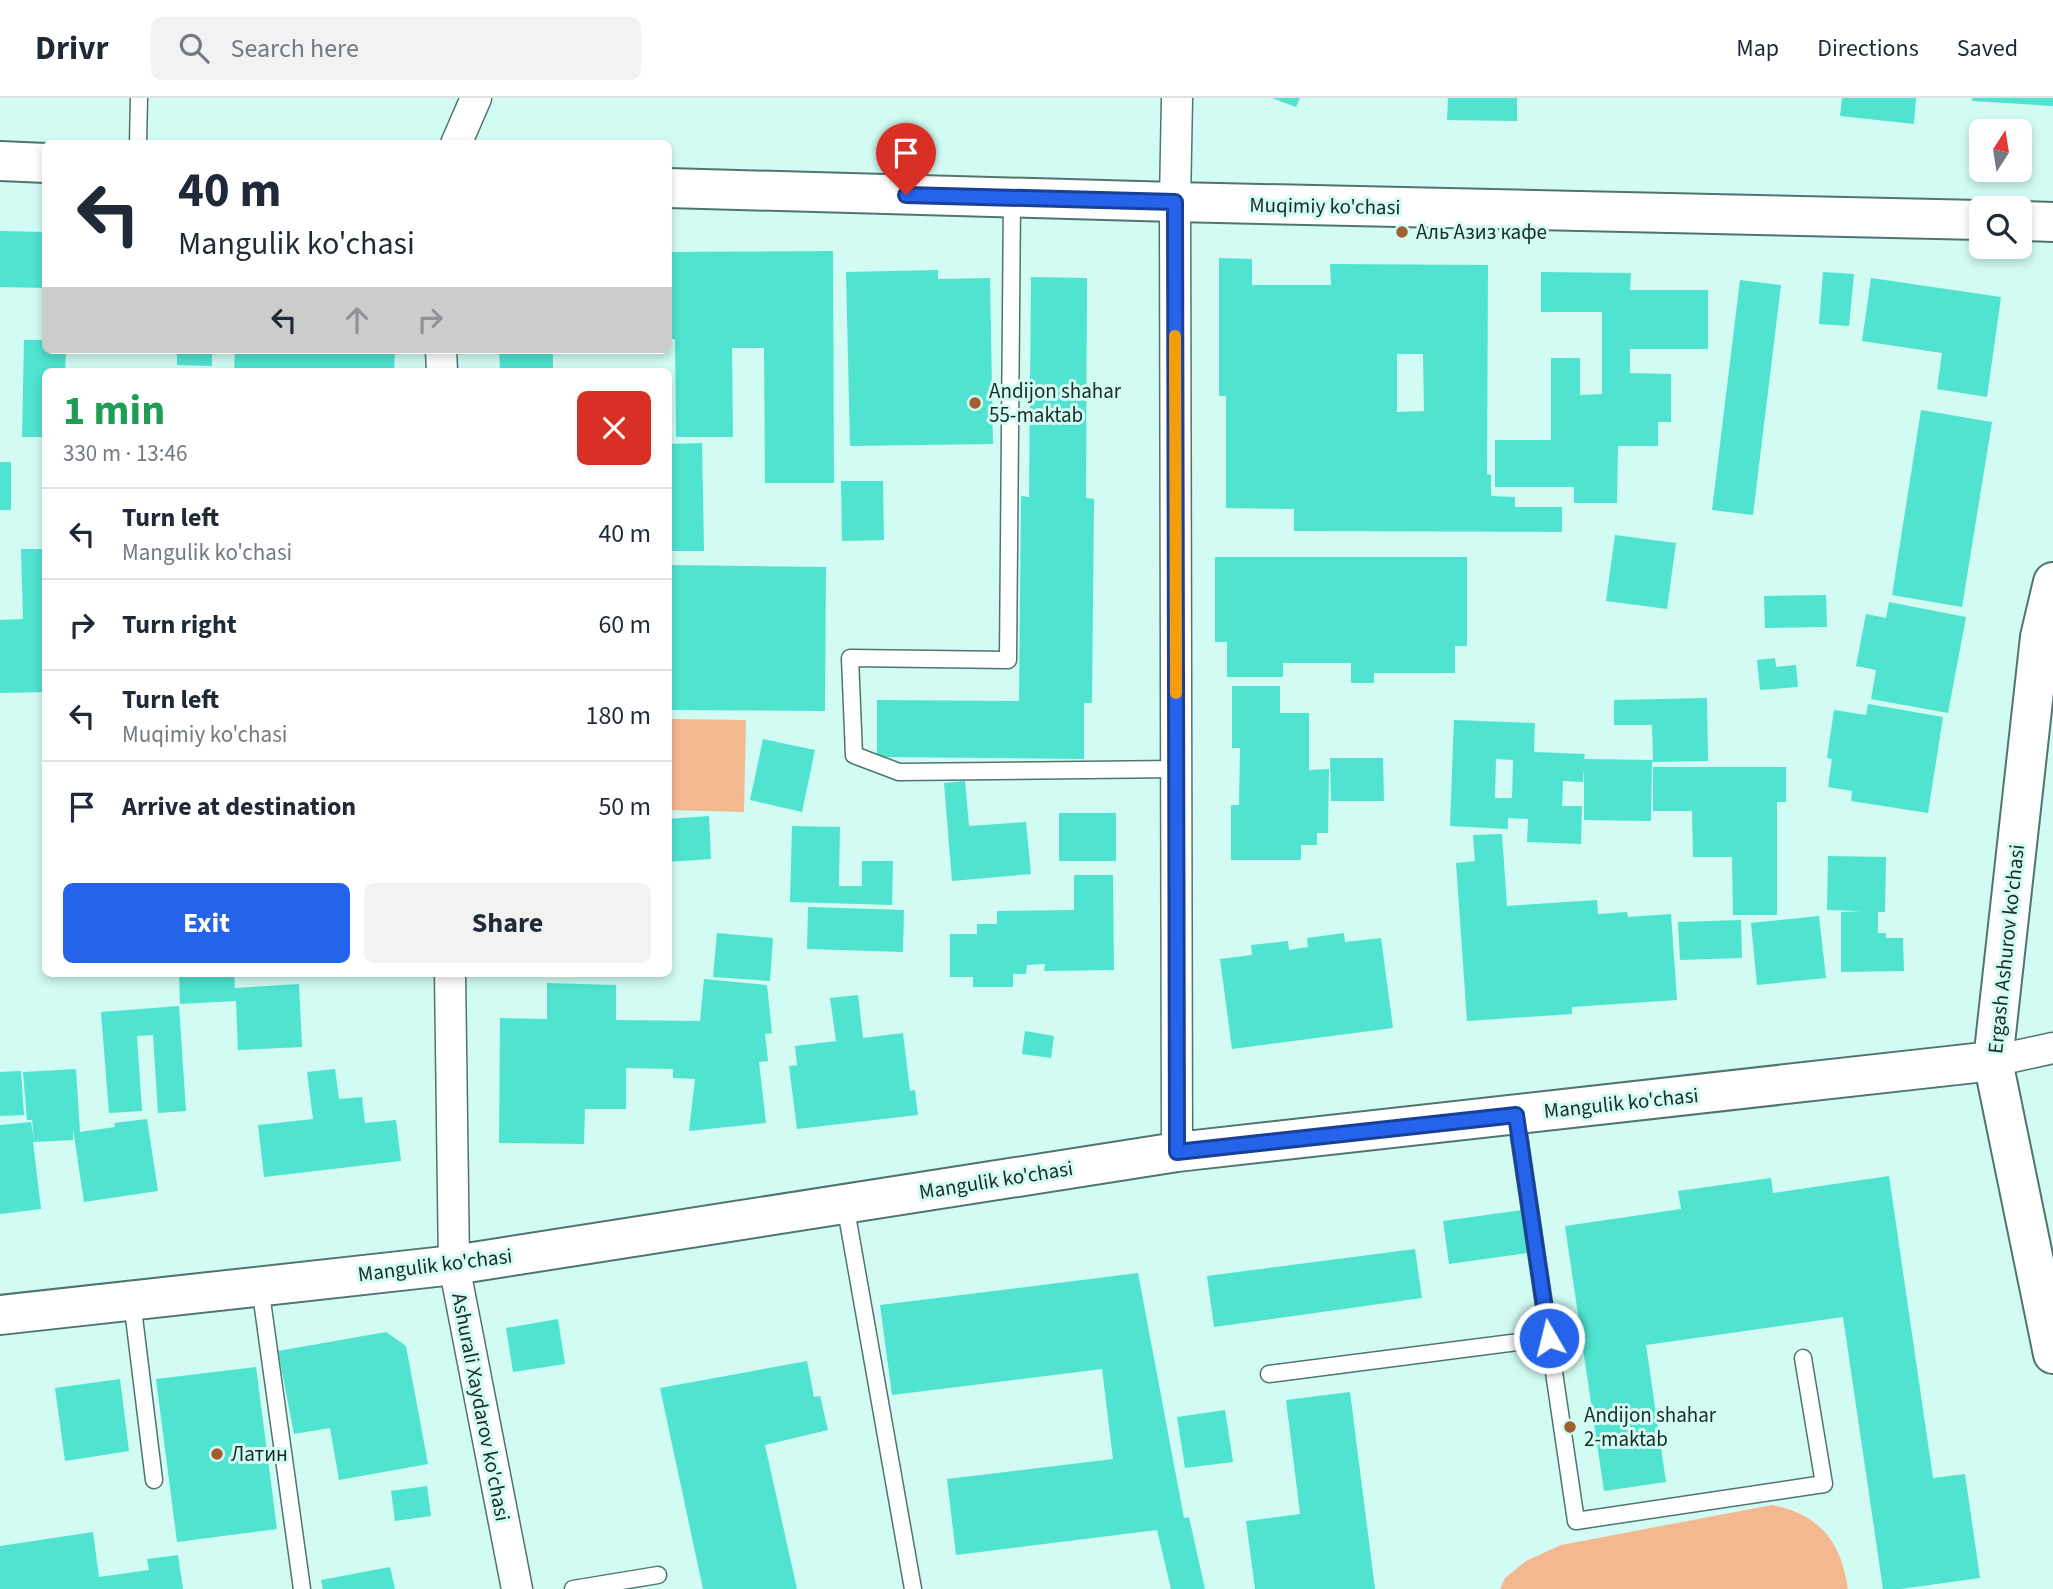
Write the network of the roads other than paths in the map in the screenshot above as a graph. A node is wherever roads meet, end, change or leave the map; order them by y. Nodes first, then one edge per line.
1 (139, 98) edge
2 (476, 98) edge
3 (1177, 98) edge
4 (138, 140) edge
5 (458, 140) edge
6 (0, 160) edge
7 (42, 163) edge
8 (672, 188) edge
9 (1012, 198) junction
10 (1175, 202) junction
11 (1969, 220) edge
12 (2032, 221) edge
13 (2053, 222) edge
14 (2053, 582) edge
15 (1176, 769) junction
16 (450, 977) edge
17 (2053, 1048) edge
18 (1993, 1061) junction
19 (1516, 1115) junction
20 (1177, 1152) junction
21 (845, 1204) junction
22 (454, 1265) junction
23 (260, 1286) junction
24 (132, 1301) junction
25 (0, 1315) edge
26 (1549, 1338) junction
27 (2053, 1354) edge
28 (1803, 1358) dead end
29 (1269, 1374) dead end
30 (154, 1480) dead end
31 (658, 1575) dead end
32 (302, 1589) edge
33 (517, 1589) edge
34 (573, 1589) edge
35 (913, 1589) edge

1 - 4 lane
2 - 5 street
3 - 10 street
6 - 7 street
8 - 9 street, Muqimiy ko'chasi
9 - 10 street, Muqimiy ko'chasi
9 - 15 lane
10 - 11 street, Muqimiy ko'chasi
10 - 15 street
12 - 13 street
14 - 18 street, Ergash Ashurov ko'chasi
15 - 20 street
16 - 22 street, Ashurali Xaydarov ko'chasi
17 - 18 street
18 - 19 street, Mangulik ko'chasi
18 - 27 street, Ergash Ashurov ko'chasi
19 - 20 street, Mangulik ko'chasi
19 - 26 lane
20 - 21 street, Mangulik ko'chasi
21 - 22 street, Mangulik ko'chasi
21 - 35 lane
22 - 23 street, Mangulik ko'chasi
22 - 33 street, Ashurali Xaydarov ko'chasi
23 - 24 street, Mangulik ko'chasi
23 - 32 lane
24 - 25 street, Mangulik ko'chasi
24 - 30 lane
26 - 28 lane
26 - 29 lane
31 - 34 lane

